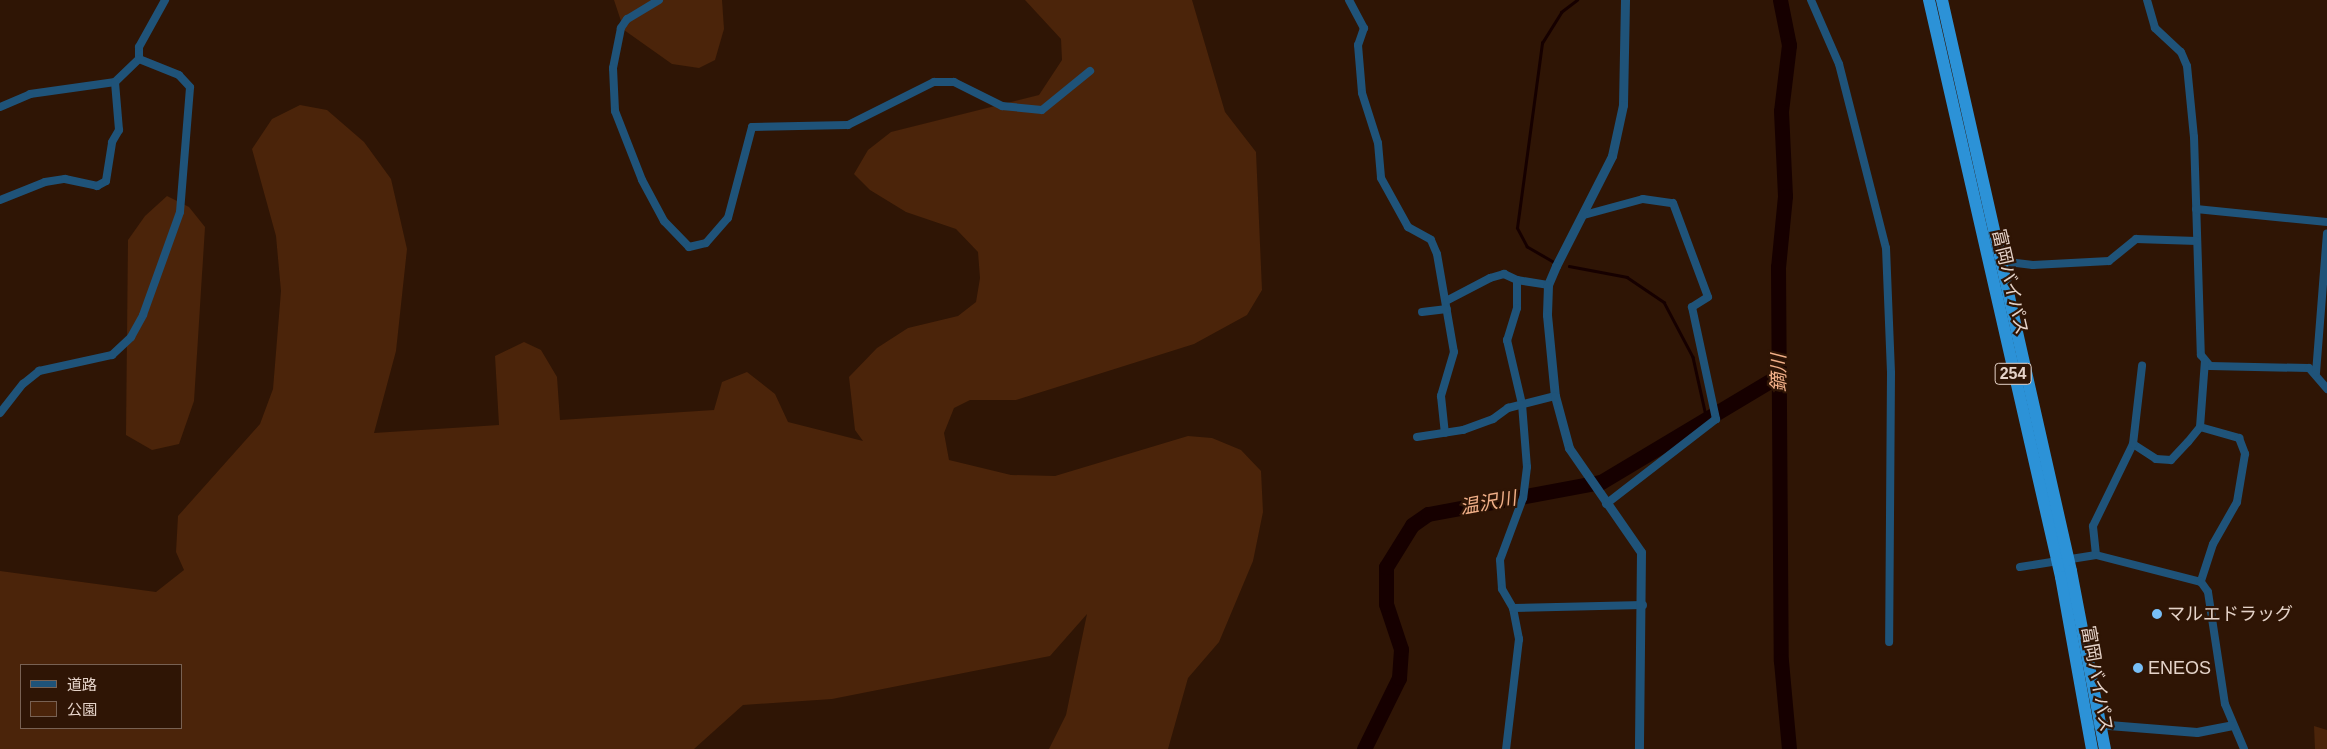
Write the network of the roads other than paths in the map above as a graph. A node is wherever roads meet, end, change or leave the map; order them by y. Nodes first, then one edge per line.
1 (165, 0) edge
2 (659, 0) edge
3 (1349, 0) edge
4 (1626, 0) edge
5 (1811, 0) edge
6 (1929, 0) edge
7 (1942, 0) edge
8 (2147, 0) edge
9 (139, 59) junction
10 (1090, 71) dead end
11 (115, 82) junction
12 (0, 107) edge
13 (0, 200) edge
14 (2196, 209) junction
15 (1584, 215) junction
16 (2327, 222) edge
17 (2327, 233) edge
18 (2197, 241) junction
19 (2000, 261) junction
20 (1517, 280) junction
21 (1548, 285) junction
22 (1446, 305) junction
23 (1422, 312) dead end
24 (2205, 361) junction
25 (2142, 366) dead end
26 (2316, 372) junction
27 (2327, 389) edge
28 (1555, 396) junction
29 (1522, 404) junction
30 (0, 413) edge
31 (2200, 427) junction
32 (1445, 433) junction
33 (1417, 437) dead end
34 (2133, 444) junction
35 (1606, 504) junction
36 (2096, 555) junction
37 (2062, 558) junction
38 (2020, 567) dead end
39 (2201, 582) junction
40 (1643, 605) junction
41 (1513, 608) junction
42 (1890, 642) dead end
43 (2095, 724) junction
44 (2232, 725) junction
45 (1506, 749) edge
46 (1639, 749) edge
47 (2092, 749) edge
48 (2104, 749) edge
49 (2244, 749) edge

1 - 9 street
2 - 10 street
3 - 22 street
4 - 15 street
5 - 42 street
6 - 37 highway, 富岡バイパス / 254
7 - 19 highway, 富岡バイパス / 254
8 - 14 street
9 - 11 street
9 - 30 street
11 - 12 street
11 - 13 street
14 - 16 street
14 - 18 street
15 - 21 street
15 - 35 street
17 - 26 street
18 - 19 street
18 - 24 street
19 - 37 highway, 富岡バイパス / 254
20 - 21 street
20 - 22 street
20 - 29 street
21 - 28 street
22 - 23 street
22 - 32 street
24 - 26 street
24 - 31 street
25 - 34 street
26 - 27 street
28 - 29 street
28 - 35 street
29 - 32 street
29 - 41 street
31 - 34 street
31 - 39 street
32 - 33 street
34 - 36 street
35 - 40 street
36 - 37 street
36 - 39 street
37 - 38 street
37 - 43 highway, 富岡バイパス / 254
39 - 44 street
40 - 41 street
40 - 46 street
41 - 45 street
43 - 44 street
43 - 47 highway, 富岡バイパス / 254
43 - 48 highway, 富岡バイパス / 254
44 - 49 street

